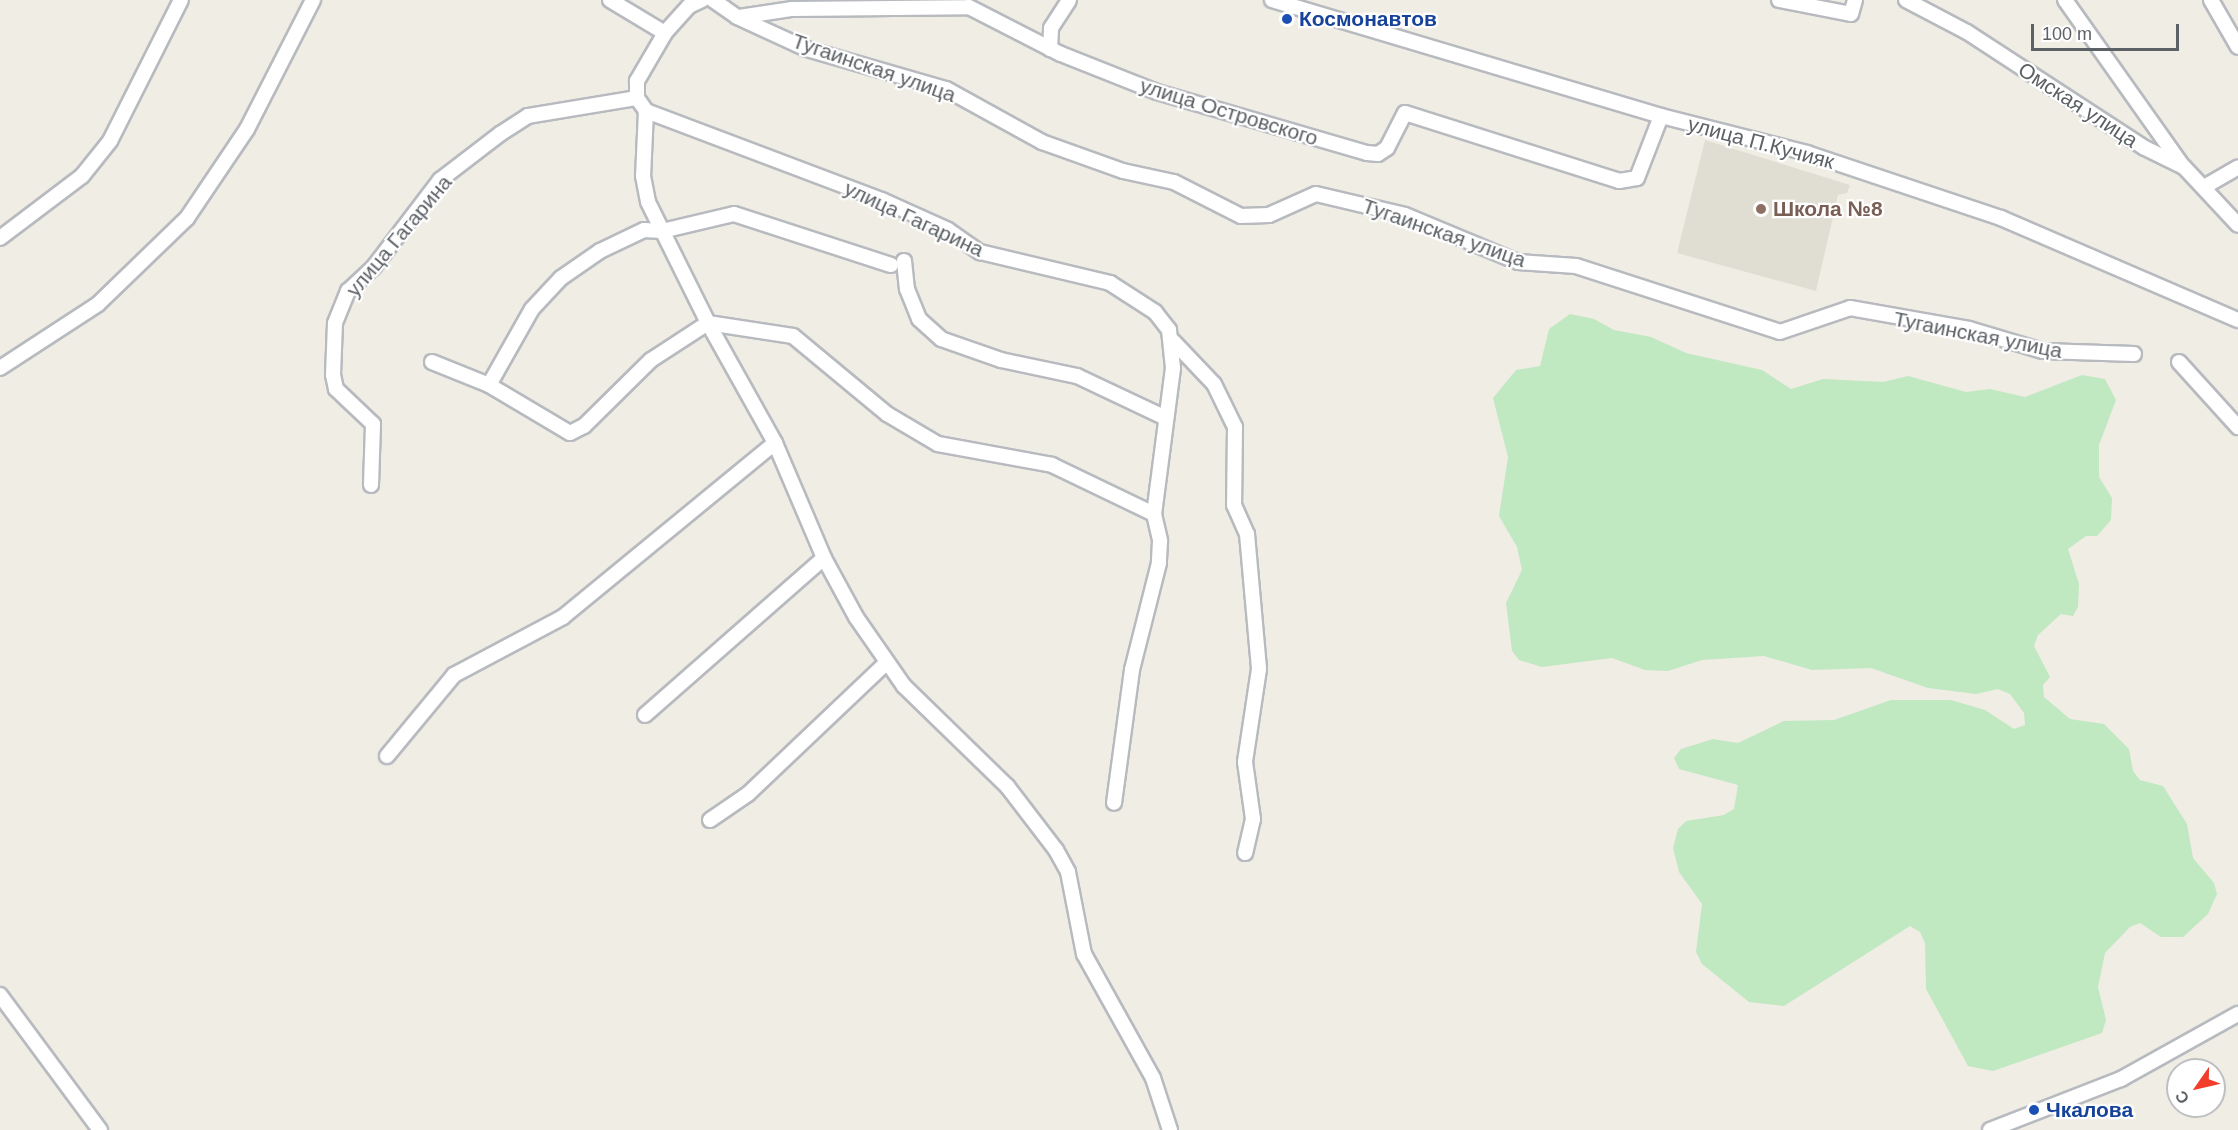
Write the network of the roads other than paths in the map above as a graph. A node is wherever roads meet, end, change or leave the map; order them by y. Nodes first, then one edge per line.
1 (313, 0) edge
2 (610, 0) edge
3 (702, 0) edge
4 (713, 0) edge
5 (1069, 0) edge
6 (1272, 0) edge
7 (1779, 0) edge
8 (1855, 0) edge
9 (1906, 0) edge
10 (2065, 0) edge
11 (2211, 0) edge
12 (176, 4) edge
13 (737, 17) junction
14 (664, 33) junction
15 (2238, 47) edge
16 (1050, 49) junction
17 (637, 98) junction
18 (646, 111) junction
19 (1660, 116) junction
20 (2184, 167) junction
21 (2238, 167) edge
22 (2204, 187) junction
23 (2238, 225) edge
24 (662, 231) junction
25 (0, 238) edge
26 (2238, 320) edge
27 (708, 324) junction
28 (1173, 341) junction
29 (2134, 354) dead end
30 (432, 362) dead end
31 (2179, 362) dead end
32 (0, 368) edge
33 (489, 385) junction
34 (1166, 418) junction
35 (2238, 427) edge
36 (775, 443) junction
37 (371, 485) dead end
38 (1154, 514) junction
39 (824, 558) junction
40 (886, 663) junction
41 (645, 715) dead end
42 (387, 756) dead end
43 (1114, 803) dead end
44 (710, 820) dead end
45 (1245, 854) dead end
46 (0, 995) edge
47 (2238, 1014) edge
48 (100, 1130) edge
49 (1170, 1130) edge
50 (1990, 1130) edge

1 - 32 street
2 - 14 street
3 - 14 street
4 - 13 street, Тугаинская улица
5 - 16 street
6 - 19 street, улица П.Кучияк
7 - 8 street
9 - 20 street, Омская улица
10 - 20 street
11 - 15 street
12 - 25 street
13 - 16 street, улица Островского
13 - 29 street, Тугаинская улица
14 - 17 street
16 - 19 street, улица Островского
17 - 18 street
17 - 37 street, улица Гагарина
18 - 24 street
18 - 28 street, улица Гагарина
19 - 26 street, улица П.Кучияк
20 - 22 street, Омская улица
21 - 22 street
22 - 23 street, Омская улица
24 - 27 street
24 - 33 street
24 - 34 street
27 - 33 street
27 - 36 street
27 - 38 street
28 - 34 street
28 - 45 street, улица Гагарина
30 - 33 street
31 - 35 street
34 - 38 street
36 - 39 street
36 - 42 street
38 - 43 street
39 - 40 street
39 - 41 street
40 - 44 street
40 - 49 street
46 - 48 street
47 - 50 street

